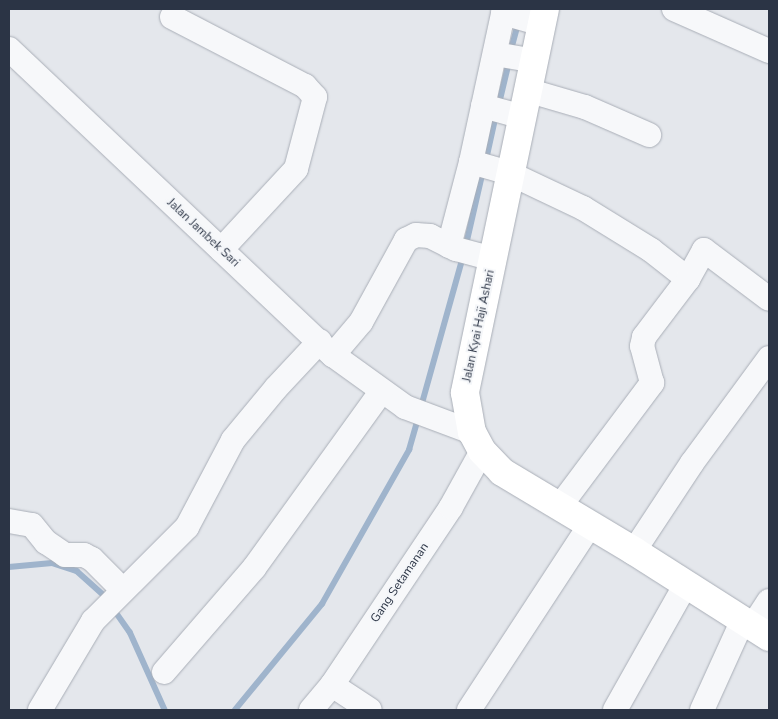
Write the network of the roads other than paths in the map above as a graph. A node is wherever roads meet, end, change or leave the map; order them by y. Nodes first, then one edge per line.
1 (683, 10) edge
2 (503, 11) edge
3 (172, 17) dead end
4 (539, 18) edge
5 (9, 49) edge
6 (769, 51) edge
7 (495, 54) junction
8 (529, 60) junction
9 (530, 90) junction
10 (483, 106) junction
11 (517, 115) junction
12 (650, 135) dead end
13 (471, 162) junction
14 (504, 171) junction
15 (453, 248) junction
16 (222, 250) junction
17 (488, 258) junction
18 (688, 279) junction
19 (769, 299) edge
20 (327, 348) junction
21 (769, 358) edge
22 (381, 392) junction
23 (477, 441) junction
24 (560, 506) junction
25 (9, 521) edge
26 (590, 525) junction
27 (634, 550) junction
28 (686, 584) junction
29 (114, 597) junction
30 (769, 601) edge
31 (754, 629) edge
32 (164, 672) dead end
33 (332, 685) junction
34 (40, 710) edge
35 (310, 710) edge
36 (370, 710) edge
37 (469, 710) edge
38 (615, 710) edge
39 (702, 710) edge

1 - 6 street
2 - 4 street
2 - 7 street
3 - 16 street
4 - 8 main road, Jalan Kyai Haji Ashari
5 - 16 street, Jalan Jambek Sari
7 - 8 street
7 - 10 street
8 - 9 main road, Jalan Kyai Haji Ashari
9 - 11 main road, Jalan Kyai Haji Ashari
9 - 12 street
10 - 11 street
10 - 13 street
11 - 14 main road, Jalan Kyai Haji Ashari
13 - 14 street
13 - 15 street
14 - 17 main road, Jalan Kyai Haji Ashari
14 - 18 street
15 - 17 street
15 - 20 street
16 - 20 street, Jalan Jambek Sari
17 - 23 main road, Jalan Kyai Haji Ashari
18 - 19 street
18 - 24 street
20 - 22 street, Jalan Jambek Sari
20 - 29 street
21 - 27 street
22 - 23 street, Jalan Jambek Sari
22 - 32 street
23 - 24 main road
23 - 33 street, Gang Setamanan
24 - 26 main road
25 - 29 street
26 - 27 main road
26 - 37 street
27 - 28 main road
28 - 31 main road
28 - 38 street
29 - 34 street
30 - 31 street
31 - 39 street
33 - 35 street, Gang Setamanan
33 - 36 street

